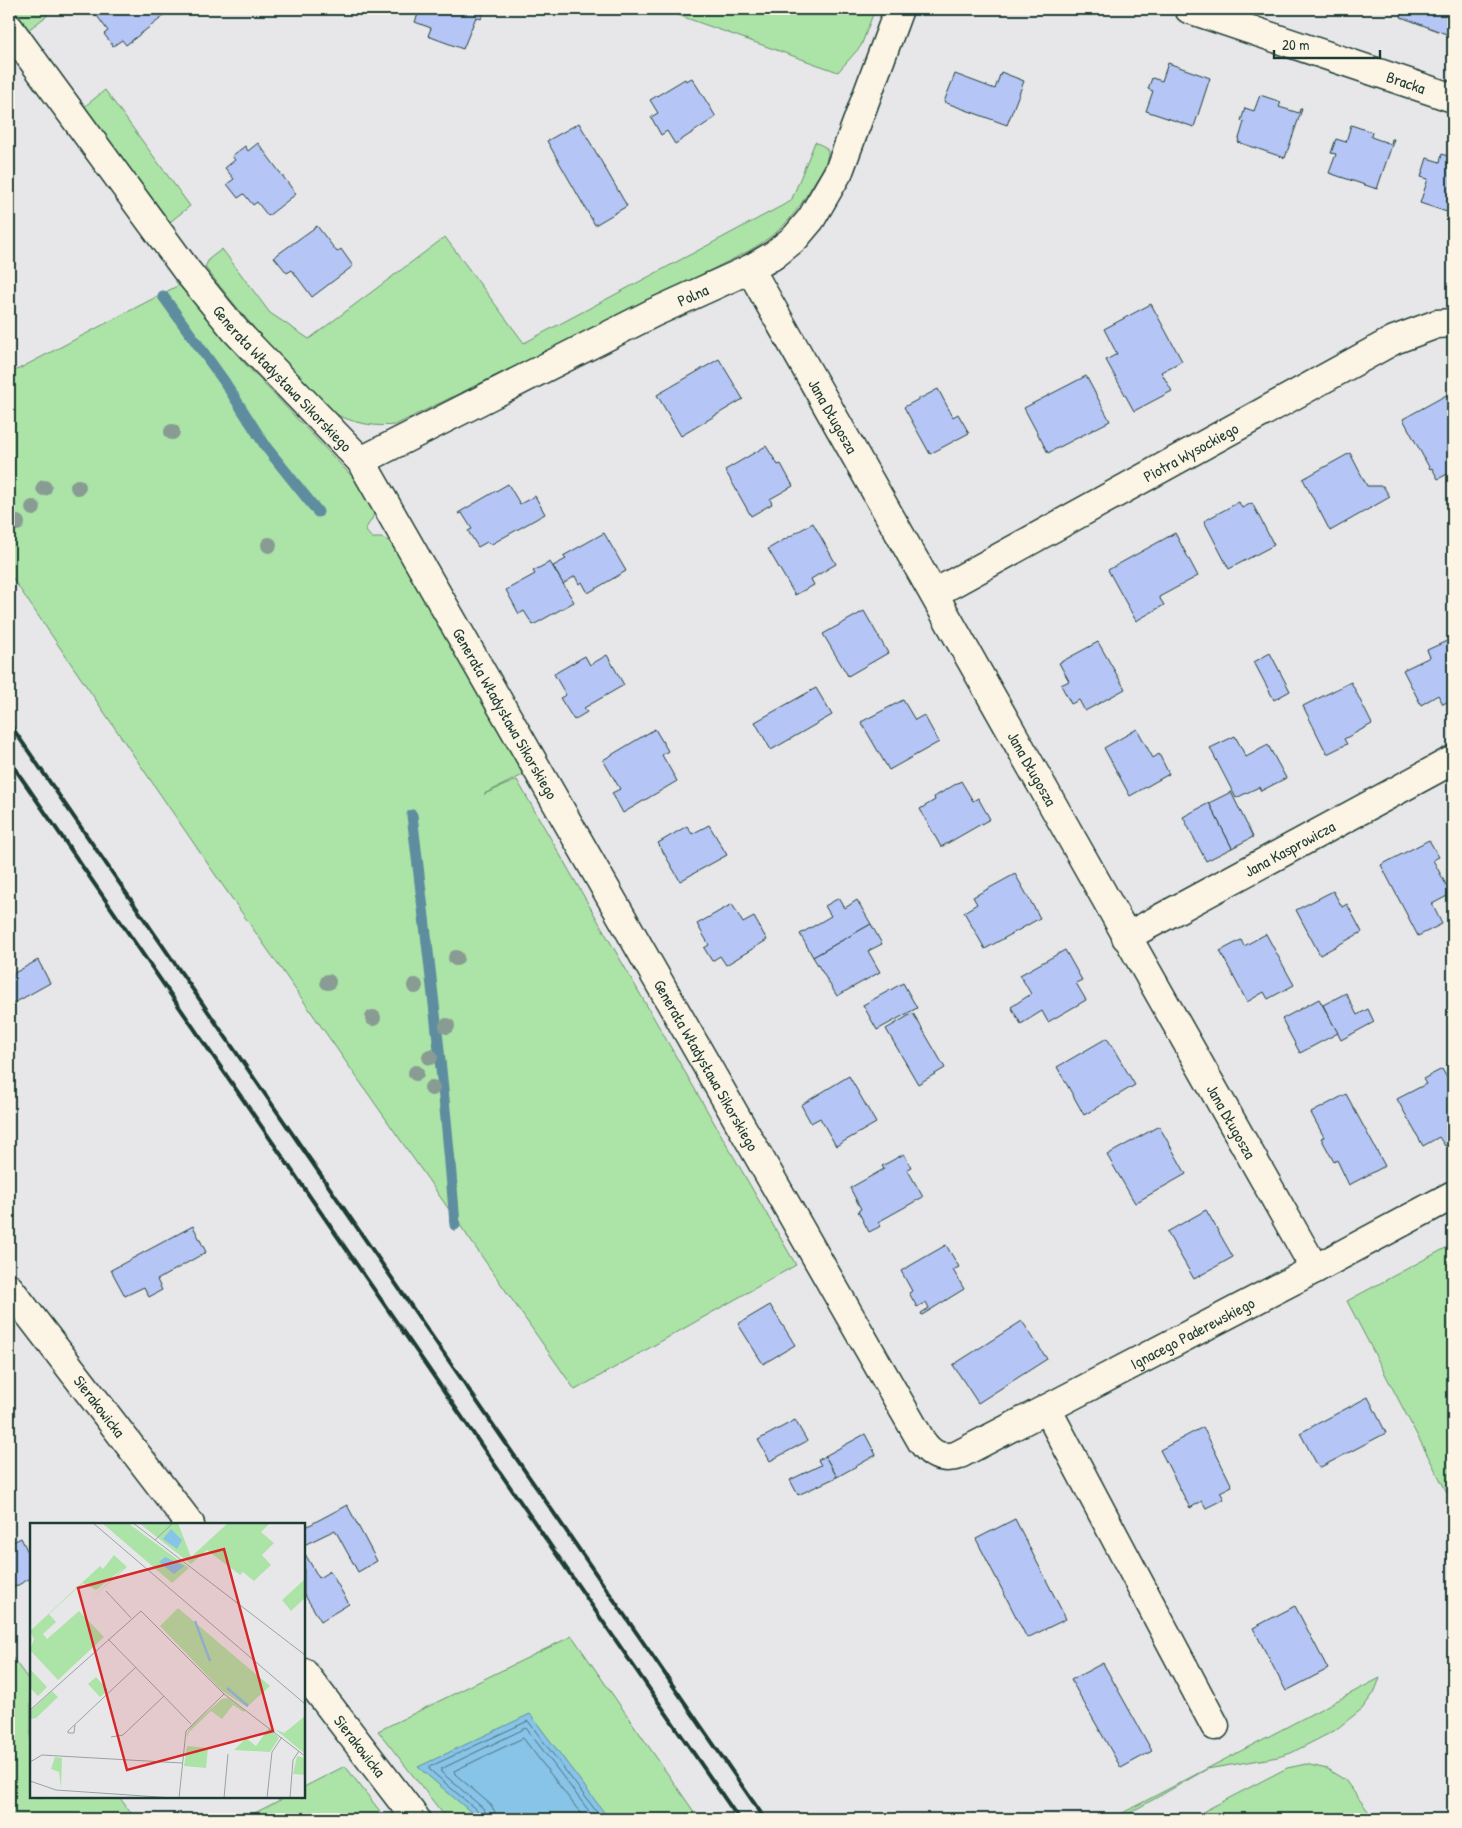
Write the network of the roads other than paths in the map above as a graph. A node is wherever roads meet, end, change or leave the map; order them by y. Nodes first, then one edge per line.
1 (899, 9) edge
2 (1189, 9) edge
3 (9, 28) edge
4 (1453, 98) edge
5 (750, 269) junction
6 (1453, 323) edge
7 (361, 461) junction
8 (934, 593) junction
9 (1453, 760) edge
10 (1126, 937) junction
11 (1453, 1195) edge
12 (1315, 1269) junction
13 (9, 1288) edge
14 (1047, 1409) junction
15 (929, 1451) joint
16 (189, 1523) edge
17 (305, 1674) edge
18 (1215, 1726) dead end
19 (416, 1819) edge

1 - 5 street, Polna
2 - 4 street, Bracka
3 - 7 street, Generała Władysława Sikorskiego
5 - 7 street, Polna
5 - 8 street, Jana Długosza
6 - 8 street, Piotra Wysockiego
7 - 15 street, Generała Władysława Sikorskiego
8 - 10 street, Jana Długosza
9 - 10 street, Jana Kasprowicza
10 - 12 street, Jana Długosza
11 - 12 street, Ignacego Paderewskiego
12 - 14 street, Ignacego Paderewskiego
13 - 16 street, Sierakowicka
14 - 15 street, Ignacego Paderewskiego
14 - 18 street
17 - 19 street, Sierakowicka

